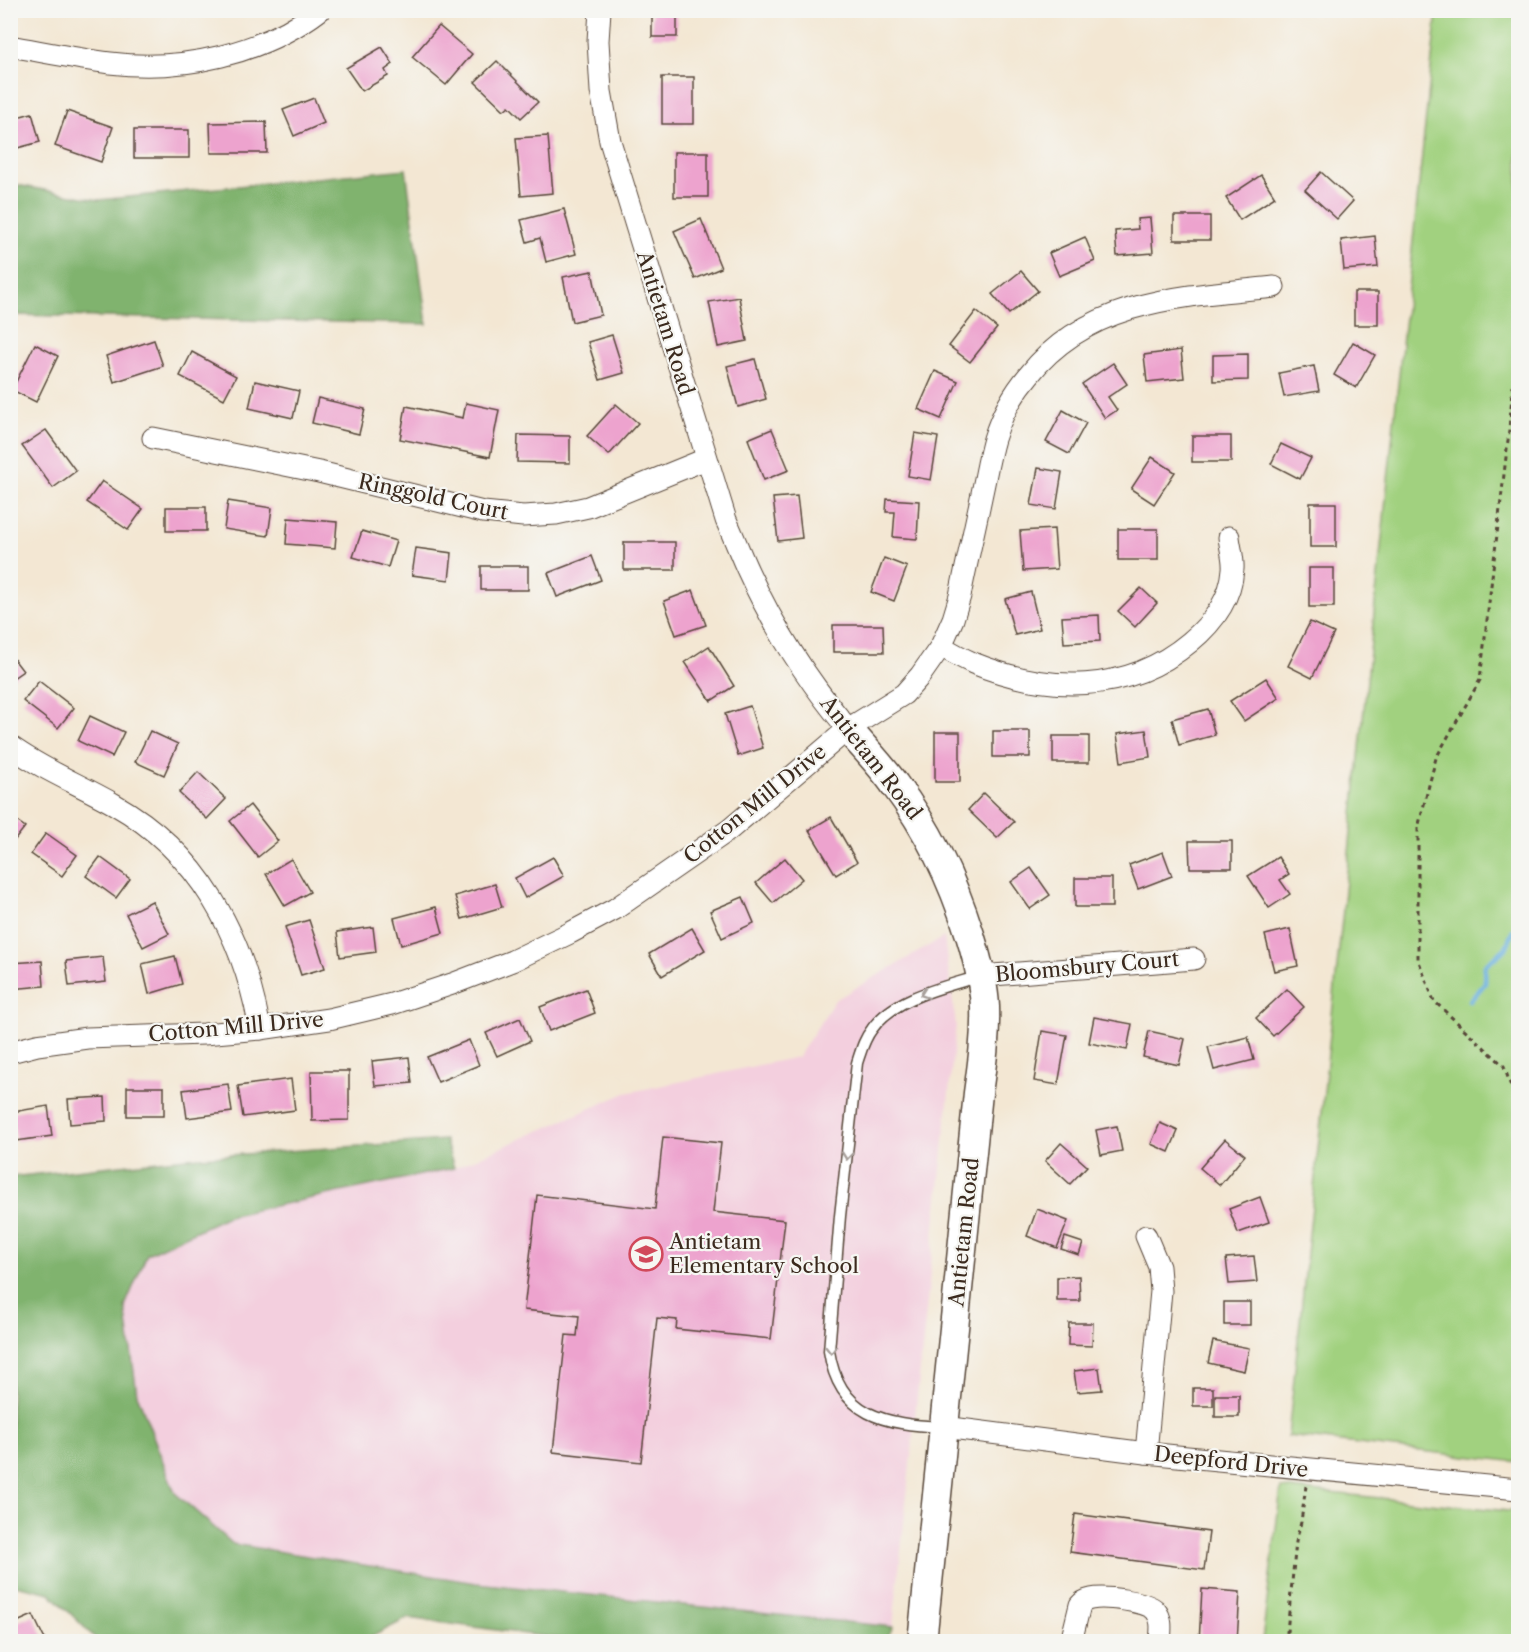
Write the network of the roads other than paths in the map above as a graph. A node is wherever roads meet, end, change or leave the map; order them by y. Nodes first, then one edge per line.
1 (320, 10) edge
2 (600, 10) edge
3 (10, 46) edge
4 (1274, 287) dead end
5 (153, 438) dead end
6 (706, 459) junction
7 (1229, 537) dead end
8 (940, 646) junction
9 (848, 729) junction
10 (10, 746) edge
11 (1194, 959) dead end
12 (980, 976) junction
13 (260, 1029) junction
14 (10, 1052) edge
15 (1146, 1236) dead end
16 (944, 1427) junction
17 (1146, 1453) junction
18 (1517, 1489) edge
19 (922, 1641) edge
20 (1071, 1641) edge
21 (1160, 1641) edge

1 - 3 street
2 - 6 street, Antietam Road
4 - 8 street, Cotton Mill Drive
5 - 6 street, Ringgold Court
6 - 9 street, Antietam Road
7 - 8 street
8 - 9 street, Cotton Mill Drive
9 - 12 street, Antietam Road
9 - 13 street, Cotton Mill Drive
10 - 13 street
11 - 12 street, Bloomsbury Court
12 - 16 street, Antietam Road
12 -> 16 lane
13 - 14 street, Cotton Mill Drive
15 - 17 street
16 - 17 street, Deepford Drive
16 - 19 street, Antietam Road
17 - 18 street, Deepford Drive
20 - 21 street

